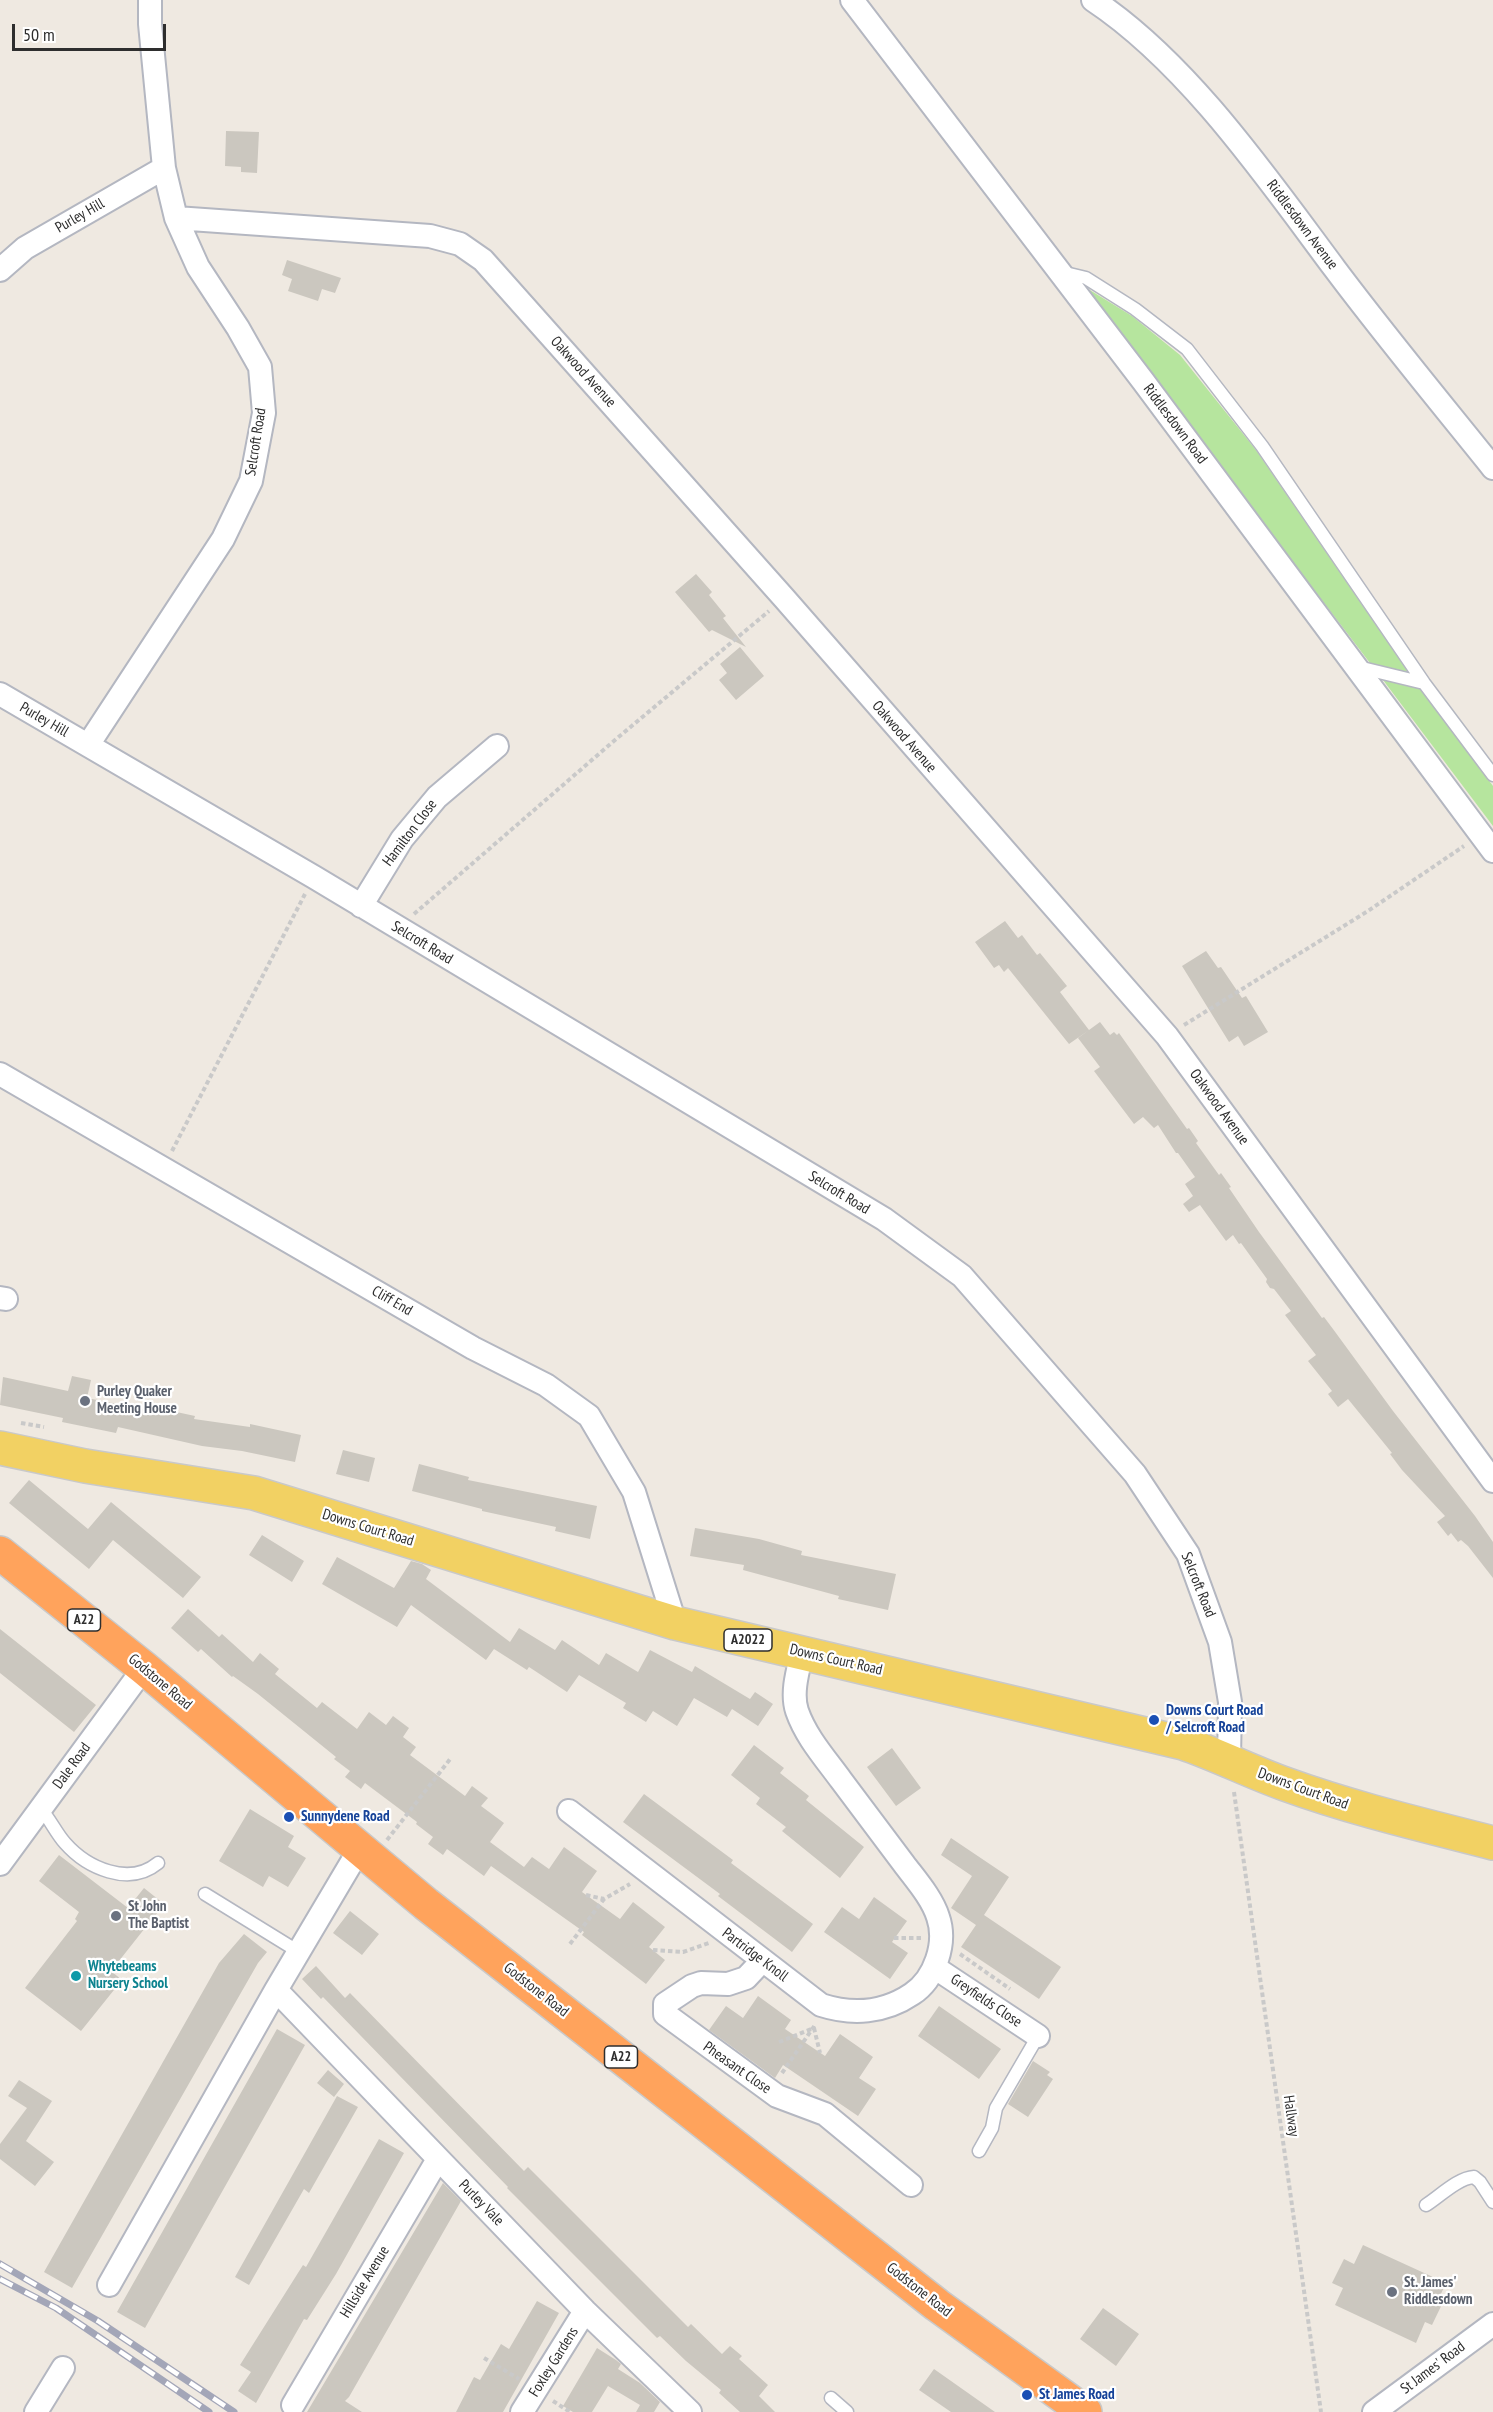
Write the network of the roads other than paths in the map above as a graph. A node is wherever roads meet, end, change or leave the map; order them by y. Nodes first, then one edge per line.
1 (150, 0) edge
2 (852, 0) edge
3 (1093, 0) edge
4 (164, 168) junction
5 (176, 218) junction
6 (0, 270) edge
7 (1059, 271) junction
8 (1493, 468) edge
9 (1357, 667) junction
10 (1424, 683) junction
11 (0, 694) edge
12 (88, 746) junction
13 (497, 746) dead end
14 (1493, 775) edge
15 (1487, 842) edge
16 (361, 906) junction
17 (0, 1074) edge
18 (0, 1448) edge
19 (1493, 1481) edge
20 (0, 1553) edge
21 (675, 1623) junction
22 (802, 1653) junction
23 (144, 1668) junction
24 (1229, 1760) junction
25 (40, 1808) junction
26 (569, 1811) dead end
27 (1493, 1843) edge
28 (359, 1850) junction
29 (158, 1863) dead end
30 (0, 1864) edge
31 (205, 1894) dead end
32 (299, 1952) junction
33 (937, 1957) junction
34 (762, 1961) junction
35 (276, 1990) junction
36 (1038, 2036) joint
37 (979, 2151) dead end
38 (438, 2158) junction
39 (911, 2185) dead end
40 (1493, 2202) edge
41 (1426, 2205) dead end
42 (109, 2284) dead end
43 (585, 2311) junction
44 (1489, 2333) edge
45 (63, 2368) dead end
46 (831, 2398) dead end
47 (293, 2405) dead end
48 (36, 2412) edge
49 (522, 2412) edge
50 (690, 2412) edge
51 (847, 2412) edge
52 (1085, 2412) edge
53 (1374, 2412) edge

1 - 4 street, Selcroft Road
2 - 7 street, Riddlesdown Road
3 - 8 street, Riddlesdown Avenue
4 - 5 street, Selcroft Road
4 - 6 street, Purley Hill
5 - 12 street, Selcroft Road
5 - 19 street, Oakwood Avenue
7 - 9 street, Riddlesdown Road
7 - 10 lane
9 - 10 lane
9 - 15 street, Riddlesdown Road
10 - 14 lane
11 - 12 street, Purley Hill
12 - 16 street, Selcroft Road
13 - 16 street, Hamilton Close
16 - 24 street, Selcroft Road
17 - 21 street, Cliff End
18 - 21 main road, Downs Court Road / A2022
20 - 23 highway, Godstone Road / A22
21 - 22 main road, Downs Court Road / A2022
22 - 24 main road, Downs Court Road / A2022
22 - 33 street
23 - 25 street, Dale Road
23 - 28 highway, Godstone Road / A22
24 - 27 main road, Downs Court Road / A2022
25 - 29 lane
25 - 30 street, Dale Road
26 - 34 street, Partridge Knoll
28 - 32 street
28 - 52 highway, Godstone Road / A22
31 - 32 lane
32 - 35 street
33 - 34 street, Partridge Knoll
33 - 36 street, Greyfields Close
34 - 39 street, Pheasant Close
35 - 38 street, Purley Vale
35 - 42 street
36 - 37 lane
38 - 43 street, Purley Vale
38 - 47 street, Hillside Avenue
40 - 41 lane
43 - 49 street, Foxley Gardens
43 - 50 street, Purley Vale
44 - 53 street, St James' Road
45 - 48 street
46 - 51 lane

